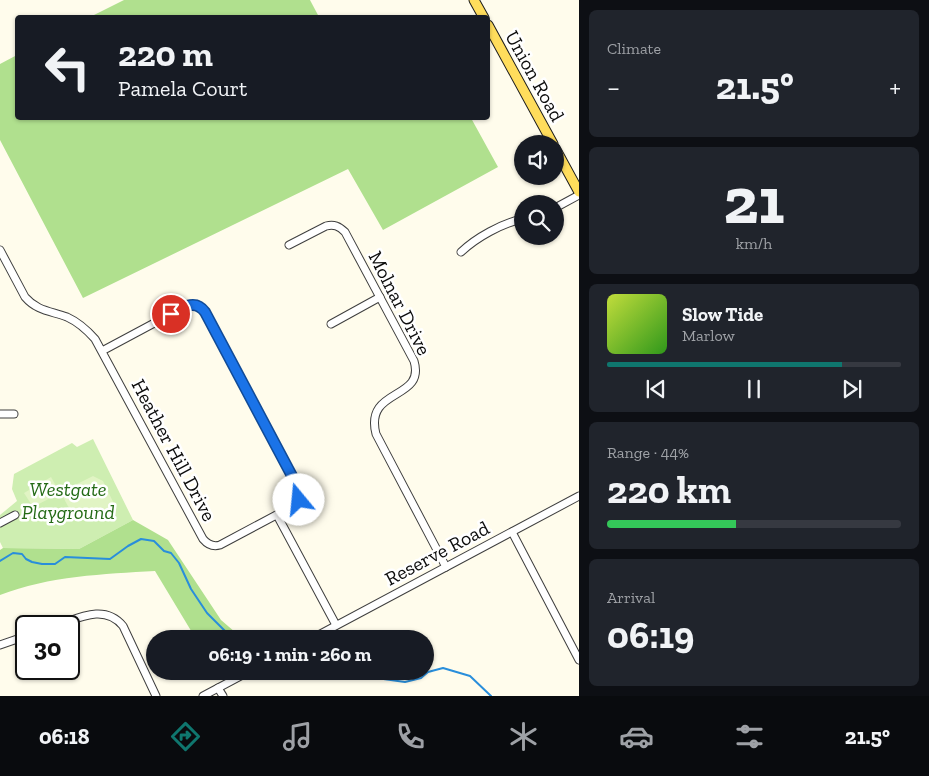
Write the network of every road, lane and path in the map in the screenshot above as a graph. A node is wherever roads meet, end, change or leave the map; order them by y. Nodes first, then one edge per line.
1 (474, 0) edge
2 (482, 15) edge
3 (490, 29) edge
4 (548, 135) edge
5 (564, 165) edge
6 (579, 193) edge
7 (564, 202) edge
8 (514, 222) edge
9 (289, 245) dead end
10 (0, 250) edge
11 (461, 252) dead end
12 (380, 297) junction
13 (331, 324) dead end
14 (102, 350) junction
15 (0, 414) edge
16 (14, 414) dead end
17 (579, 496) edge
18 (15, 515) dead end
19 (277, 515) junction
20 (0, 523) edge
21 (512, 532) junction
22 (446, 567) junction
23 (80, 618) edge
24 (336, 625) junction
25 (327, 630) edge
26 (15, 640) edge
27 (0, 645) edge
28 (579, 660) edge
29 (233, 680) edge
30 (218, 688) junction
31 (156, 696) edge
32 (203, 696) edge
33 (223, 696) edge

1 - 2 main road, Union Road
3 - 4 main road, Union Road
5 - 6 main road, Union Road
6 - 7 street
8 - 11 street
9 - 12 street, Molnar Drive
10 - 14 street, Heather Hill Drive
12 - 13 street
12 - 22 street, Molnar Drive
14 - 19 street, Heather Hill Drive
14 - 19 street
15 - 16 street
17 - 21 street, Reserve Road
18 - 20 street
19 - 24 street
21 - 22 street, Reserve Road
21 - 28 street
22 - 24 street, Reserve Road
23 - 31 street
24 - 25 street, Reserve Road
26 - 27 street
29 - 30 street
30 - 32 street
30 - 33 street

